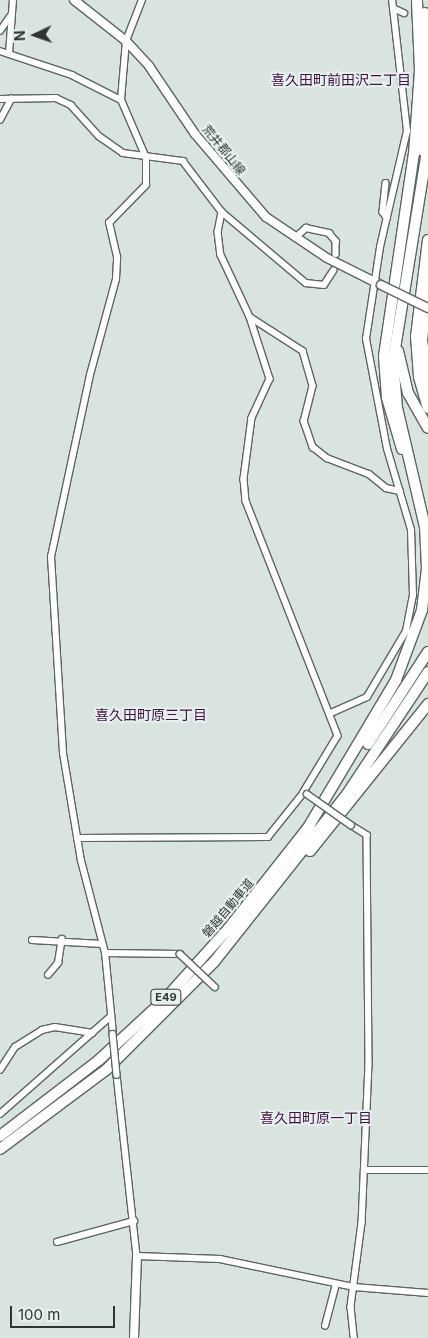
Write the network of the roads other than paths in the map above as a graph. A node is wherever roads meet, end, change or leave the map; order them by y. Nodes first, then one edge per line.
1 (13, 0) edge
2 (74, 0) edge
3 (142, 0) edge
4 (392, 0) edge
5 (417, 0) edge
6 (422, 0) edge
7 (395, 9) junction
8 (404, 13) dead end
9 (11, 15) junction
10 (0, 31) edge
11 (126, 41) junction
12 (0, 51) edge
13 (9, 54) junction
14 (0, 99) edge
15 (11, 99) junction
16 (121, 100) junction
17 (0, 120) edge
18 (428, 144) edge
19 (146, 158) junction
20 (386, 183) dead end
21 (419, 197) junction
22 (222, 212) junction
23 (387, 218) junction
24 (295, 238) junction
25 (428, 240) edge
26 (336, 254) dead end
27 (333, 271) dead end
28 (378, 284) junction
29 (428, 286) edge
30 (428, 306) edge
31 (250, 317) junction
32 (428, 319) edge
33 (396, 322) junction
34 (428, 386) edge
35 (428, 408) edge
36 (428, 428) edge
37 (400, 491) junction
38 (424, 514) junction
39 (428, 652) edge
40 (428, 672) edge
41 (428, 704) edge
42 (331, 712) junction
43 (306, 793) junction
44 (306, 830) junction
45 (77, 838) junction
46 (277, 885) junction
47 (62, 939) junction
48 (32, 940) dead end
49 (102, 944) junction
50 (105, 953) junction
51 (48, 975) dead end
52 (217, 989) dead end
53 (111, 1016) junction
54 (93, 1033) junction
55 (0, 1070) edge
56 (0, 1114) edge
57 (0, 1136) edge
58 (0, 1148) edge
59 (364, 1170) junction
60 (428, 1170) edge
61 (134, 1221) junction
62 (56, 1242) dead end
63 (137, 1256) junction
64 (336, 1284) junction
65 (354, 1287) junction
66 (428, 1293) edge
67 (325, 1326) dead end
68 (134, 1338) edge
69 (354, 1338) edge

1 - 9 street
2 - 11 main road, 荒井郡山線
3 - 11 street
4 - 7 street
5 - 38 highway
6 - 21 highway
7 - 8 street
7 - 23 street
9 - 10 street
9 - 13 street
11 - 16 street
11 - 24 main road, 荒井郡山線
12 - 13 street
13 - 16 street
14 - 15 street
15 - 17 street
15 - 19 street
16 - 19 street
18 - 21 highway
19 - 22 street
19 - 45 street
20 - 23 street
21 - 33 highway
22 - 27 street
22 - 31 street
23 - 28 street
24 - 26 street
24 - 28 main road, 荒井郡山線
25 - 35 highway
28 - 30 main road, 荒井郡山線, bridge
28 - 37 street
29 - 34 highway
30 - 32 highway
31 - 37 street
31 - 42 street
33 - 36 highway
33 - 38 highway
37 - 42 street
38 - 44 highway
39 - 44 highway, 磐越自動車道 / E49
40 - 46 highway, 磐越自動車道 / E49
41 - 46 highway
42 - 43 street
43 - 45 street
43 - 59 street, bridge
44 - 57 highway, 磐越自動車道 / E49
45 - 49 street
46 - 58 highway, 磐越自動車道 / E49
47 - 48 street
47 - 49 street
47 - 51 street
49 - 50 street
50 - 52 street, bridge
50 - 53 street
53 - 54 street
53 - 61 street, bridge
54 - 55 street
54 - 56 street
59 - 60 street
59 - 65 street
61 - 62 street
61 - 63 street
63 - 64 street
63 - 68 main road
64 - 65 street
64 - 67 street
65 - 66 street
65 - 69 street

